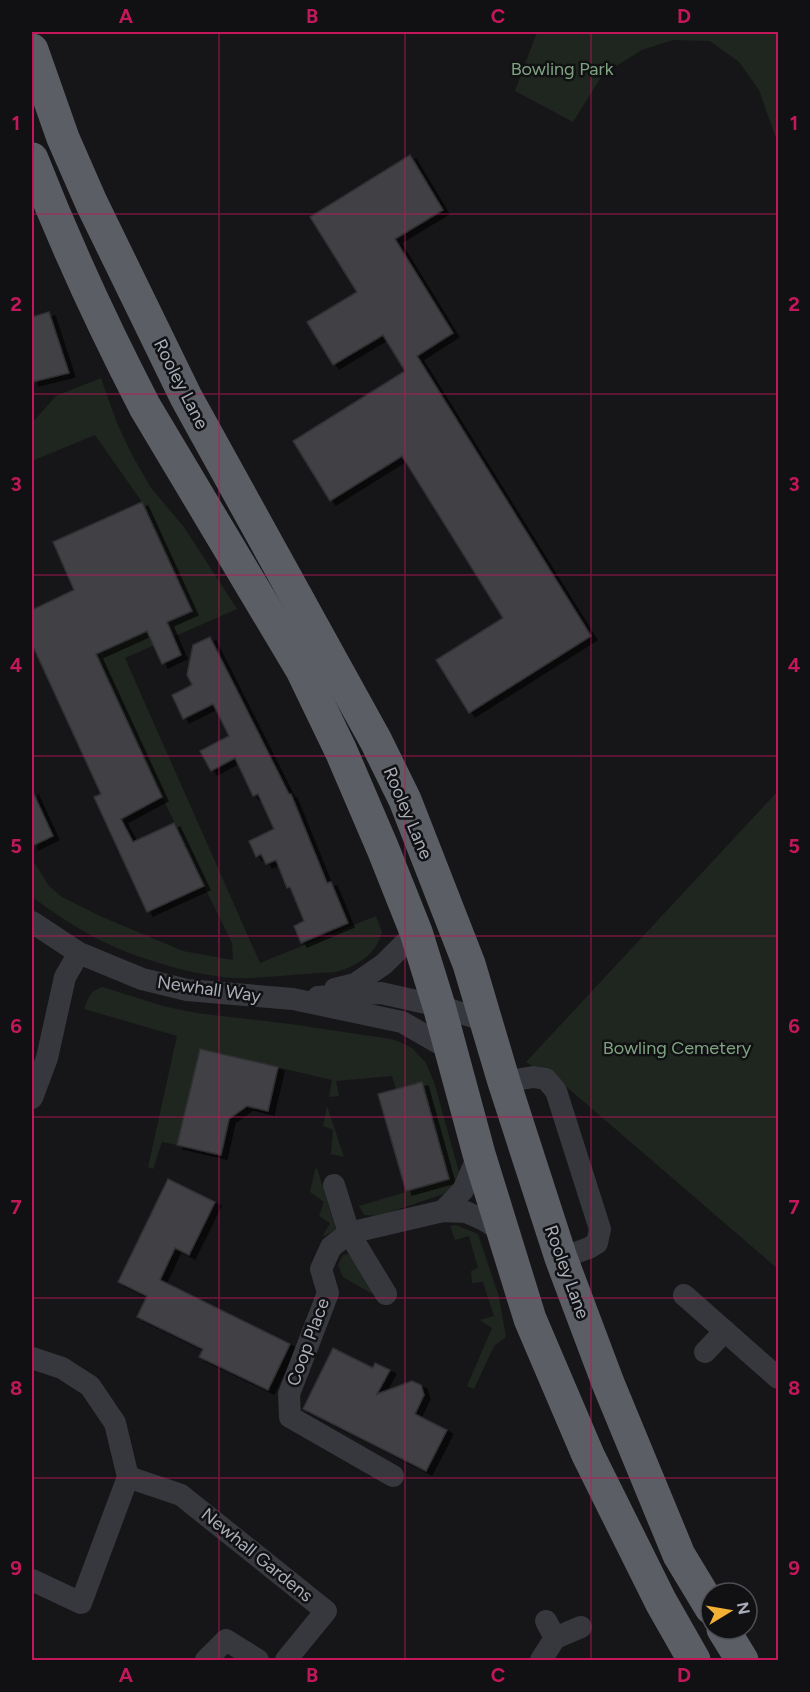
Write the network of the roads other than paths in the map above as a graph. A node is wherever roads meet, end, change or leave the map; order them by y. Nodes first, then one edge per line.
1 (32, 50) edge
2 (32, 159) edge
3 (32, 922) edge
4 (416, 932) junction
5 (79, 953) junction
6 (293, 999) junction
7 (439, 1006) junction
8 (486, 1021) junction
9 (449, 1049) junction
10 (504, 1082) junction
11 (32, 1098) edge
12 (479, 1154) junction
13 (334, 1185) dead end
14 (443, 1211) junction
15 (503, 1232) junction
16 (349, 1233) junction
17 (561, 1258) junction
18 (386, 1294) dead end
19 (684, 1295) dead end
20 (725, 1331) junction
21 (705, 1352) dead end
22 (32, 1358) edge
23 (778, 1378) edge
24 (393, 1476) dead end
25 (128, 1477) junction
26 (32, 1580) edge
27 (699, 1588) edge
28 (581, 1627) dead end
29 (730, 1641) edge
30 (206, 1660) edge
31 (258, 1660) edge
32 (286, 1660) edge
33 (541, 1660) edge
34 (694, 1660) edge
35 (742, 1660) edge

1 - 8 highway, Rooley Lane
2 - 4 highway, Rooley Lane
3 - 5 street, Newhall Way
4 - 6 street, Newhall Way
4 - 7 highway, Rooley Lane
5 - 6 street, Newhall Way
5 - 11 street
6 - 7 street, Newhall Way
6 - 9 street, Newhall Way
7 - 8 street, Newhall Way
7 - 9 highway, Rooley Lane
8 - 10 highway, Rooley Lane
9 - 12 highway, Rooley Lane
10 - 17 highway, Rooley Lane
10 - 17 street
12 - 14 street
12 - 15 highway, Rooley Lane
13 - 16 street
14 - 15 street
14 - 16 street
15 - 34 highway, Rooley Lane
16 - 18 street
16 - 24 street, Coop Place
17 - 27 highway, Rooley Lane
19 - 20 street
20 - 21 street
20 - 23 street
22 - 25 street
25 - 26 street
25 - 32 street, Newhall Gardens
28 - 33 street
29 - 35 highway
30 - 31 street

